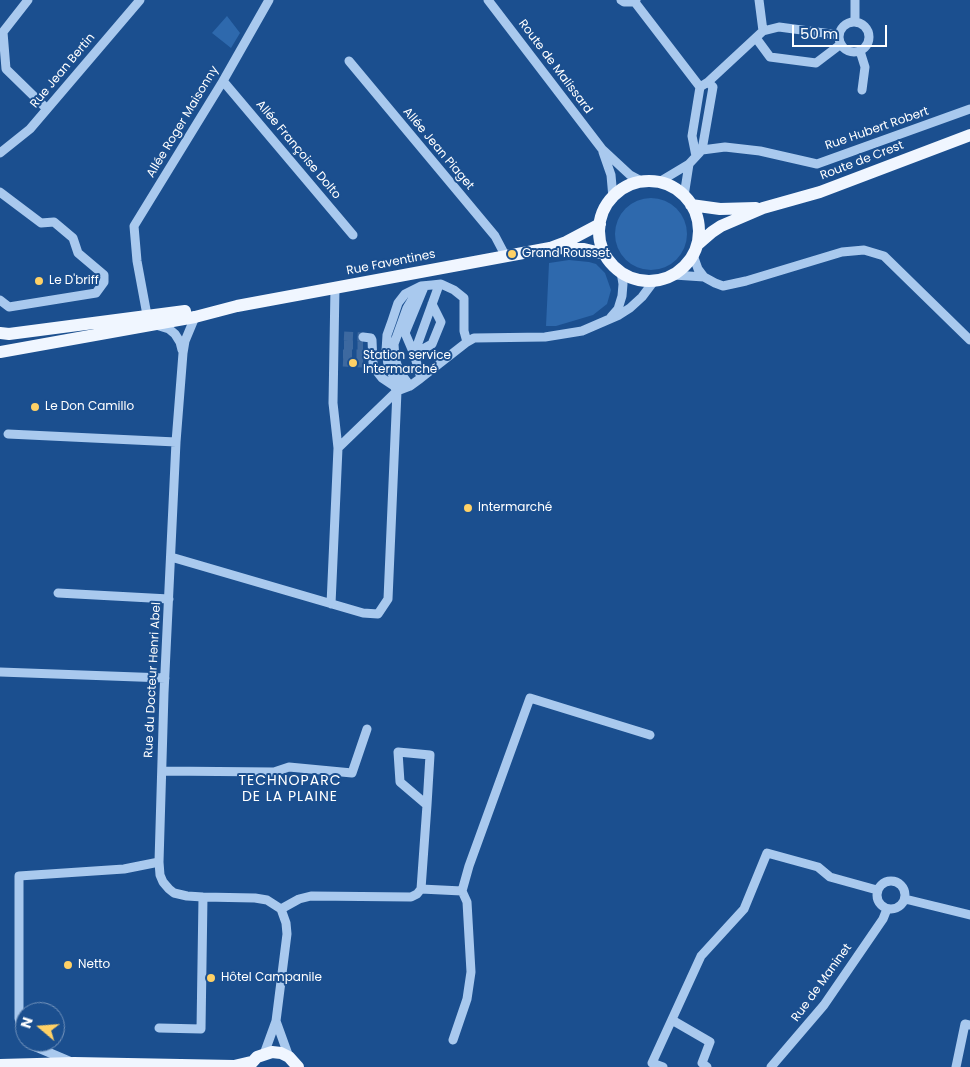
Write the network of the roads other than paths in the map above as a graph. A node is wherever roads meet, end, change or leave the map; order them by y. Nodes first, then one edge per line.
1 (28, 0) edge
2 (140, 0) edge
3 (269, 0) edge
4 (488, 0) edge
5 (621, 0) edge
6 (759, 0) edge
7 (855, 0) edge
8 (635, 1) edge
9 (855, 21) junction
10 (763, 31) junction
11 (756, 38) junction
12 (840, 40) junction
13 (860, 51) junction
14 (349, 61) dead end
15 (223, 81) junction
16 (704, 85) junction
17 (862, 90) dead end
18 (47, 109) junction
19 (970, 109) edge
20 (970, 135) edge
21 (602, 149) junction
22 (0, 153) edge
23 (699, 153) junction
24 (689, 164) junction
25 (643, 182) junction
26 (659, 182) junction
27 (0, 192) edge
28 (613, 198) junction
29 (688, 200) junction
30 (763, 208) junction
31 (600, 224) junction
32 (353, 235) dead end
33 (550, 248) junction
34 (695, 250) junction
35 (605, 254) junction
36 (505, 255) junction
37 (621, 272) junction
38 (674, 275) junction
39 (704, 277) junction
40 (654, 281) junction
41 (439, 285) junction
42 (422, 286) junction
43 (335, 288) junction
44 (0, 300) edge
45 (432, 304) junction
46 (237, 306) junction
47 (195, 317) junction
48 (609, 319) junction
49 (151, 320) junction
50 (0, 333) edge
51 (970, 340) edge
52 (467, 342) junction
53 (0, 352) edge
54 (183, 353) junction
55 (414, 354) junction
56 (373, 355) junction
57 (421, 378) junction
58 (403, 388) junction
59 (8, 434) dead end
60 (176, 442) junction
61 (338, 448) junction
62 (171, 557) junction
63 (58, 592) dead end
64 (169, 599) junction
65 (330, 604) junction
66 (0, 672) edge
67 (165, 678) junction
68 (367, 729) dead end
69 (650, 735) dead end
70 (162, 771) junction
71 (427, 805) junction
72 (159, 862) junction
73 (421, 889) junction
74 (877, 890) junction
75 (462, 891) junction
76 (204, 897) junction
77 (905, 899) junction
78 (281, 909) junction
79 (887, 909) junction
80 (970, 915) edge
81 (19, 1002) edge
82 (672, 1020) junction
83 (276, 1021) junction
84 (970, 1024) edge
85 (159, 1028) dead end
86 (453, 1040) dead end
87 (48, 1052) edge
88 (264, 1054) junction
89 (289, 1057) junction
90 (74, 1063) junction
91 (250, 1064) edge
92 (0, 1065) edge
93 (22, 1066) edge
94 (703, 1066) edge
95 (298, 1067) edge
96 (663, 1067) edge
97 (771, 1067) edge
98 (956, 1067) edge

1 - 18 street
2 - 18 street, Rue Jean Bertin
3 - 15 street, Allée Roger Maisonny
4 - 21 street, Route de Malissard
5 - 8 street
6 - 10 street
7 - 9 street
8 - 16 street
9 - 12 street
9 - 13 street
10 - 11 street
10 - 12 street
11 - 12 street
11 - 16 street
12 - 13 street
13 - 17 street
14 - 36 street, Allée Jean Piaget
15 - 32 street, Allée Françoise Dolto
15 - 49 street, Allée Roger Maisonny
16 - 23 street
16 - 23 street
18 - 22 street, Rue Jean Bertin
19 - 23 street, Rue Hubert Robert
20 - 30 main road, Route de Crest
21 - 25 street, Route de Malissard
21 - 28 street, Route de Malissard
23 - 24 street
24 - 26 street
24 - 29 street
25 - 26 main road
25 - 28 main road
26 - 29 main road
27 - 44 street
28 - 31 main road
29 - 30 main road
29 - 34 main road
30 - 34 main road
31 - 33 main road, Rue Faventines
31 - 35 main road
33 - 35 main road, Rue Faventines
33 - 36 main road, Rue Faventines
34 - 38 main road
34 - 39 street
35 - 37 main road
36 - 43 main road, Rue Faventines
37 - 40 main road
37 - 48 street
38 - 39 street
38 - 40 main road
39 - 51 street
40 - 48 street
41 - 42 street
41 - 45 street
41 - 52 street
42 - 55 street
42 - 58 street
43 - 46 main road, Rue Faventines
43 - 61 street
45 - 55 street
45 - 55 street
46 - 47 main road, Rue Faventines
46 - 49 main road, Rue Faventines
47 - 49 main road, Rue Faventines
47 - 54 street, Rue du Docteur Henri Abel
48 - 52 street
49 - 50 main road, Rue Faventines
49 - 53 main road, Rue Faventines
49 - 54 street
52 - 57 street
54 - 60 street, Rue du Docteur Henri Abel
55 - 57 street
56 - 56 street
56 - 58 street
57 - 58 street
58 - 61 street
58 - 65 street
59 - 60 street
60 - 62 street, Rue du Docteur Henri Abel
61 - 65 street
62 - 64 street, Rue du Docteur Henri Abel
62 - 65 street
63 - 64 street
64 - 67 street, Rue du Docteur Henri Abel
66 - 67 street
67 - 70 street, Rue du Docteur Henri Abel
68 - 70 street
69 - 75 street
70 - 72 street, Rue du Docteur Henri Abel
71 - 71 street
71 - 73 street
72 - 76 street, Rue du Docteur Henri Abel
72 - 81 street
73 - 75 street
73 - 78 street
74 - 77 street
74 - 79 street
74 - 82 street
75 - 86 street
76 - 78 street, Rue du Docteur Henri Abel
76 - 85 street
77 - 79 street
77 - 80 street
78 - 83 street
79 - 97 street, Rue de Maninet
82 - 94 street
82 - 96 street
83 - 88 street
83 - 89 street
84 - 98 street
87 - 90 street
88 - 89 main road
88 - 91 main road
89 - 95 main road
90 - 91 main road
90 - 93 main road
92 - 93 main road

